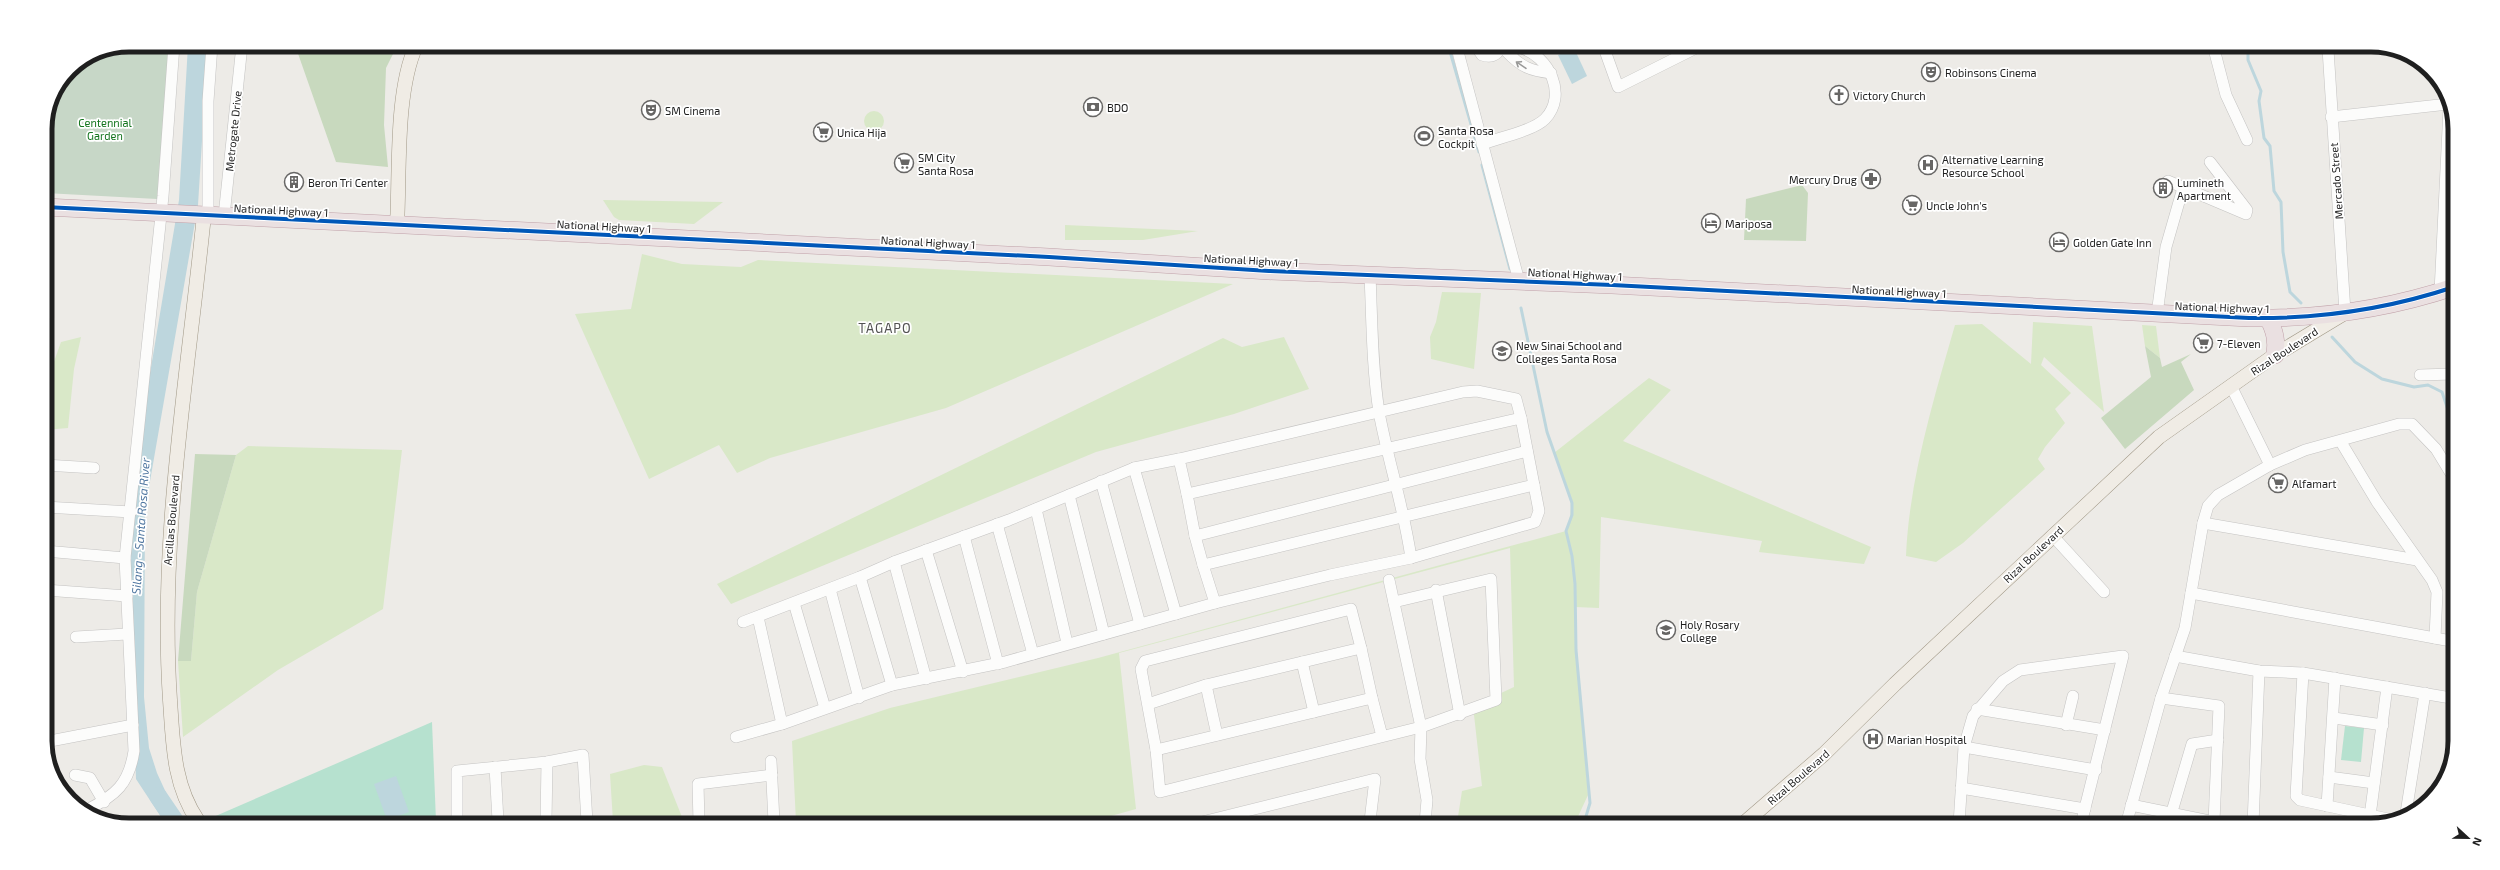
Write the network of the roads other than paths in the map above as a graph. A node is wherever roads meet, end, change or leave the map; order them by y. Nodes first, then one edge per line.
1 (173, 52) edge
2 (212, 52) edge
3 (241, 52) edge
4 (414, 52) edge
5 (1458, 52) edge
6 (1479, 52) edge
7 (1499, 52) edge
8 (1504, 52) edge
9 (1533, 52) edge
10 (1607, 52) edge
11 (1688, 52) edge
12 (2215, 52) edge
13 (2328, 52) edge
14 (1551, 73) junction
15 (2444, 104) edge
16 (2331, 117) junction
17 (2247, 140) dead end
18 (1482, 144) junction
19 (2210, 162) dead end
20 (2168, 181) dead end
21 (2183, 188) junction
22 (2448, 198) edge
23 (52, 207) edge
24 (161, 213) junction
25 (212, 214) junction
26 (397, 225) junction
27 (1366, 275) junction
28 (1519, 281) junction
29 (2447, 289) edge
30 (2346, 312) junction
31 (2156, 314) junction
32 (2268, 318) junction
33 (2275, 355) junction
34 (2448, 374) edge
35 (2420, 375) dead end
36 (2231, 386) junction
37 (1380, 412) junction
38 (1521, 418) junction
39 (2341, 442) junction
40 (1389, 449) junction
41 (1527, 451) junction
42 (1179, 458) junction
43 (52, 465) edge
44 (2270, 465) junction
45 (94, 468) dead end
46 (1134, 468) junction
47 (2448, 470) edge
48 (1101, 481) junction
49 (1396, 483) junction
50 (1534, 485) junction
51 (1186, 494) junction
52 (1069, 495) junction
53 (52, 507) edge
54 (1036, 509) junction
55 (131, 512) junction
56 (1405, 515) junction
57 (2203, 523) junction
58 (997, 524) junction
59 (964, 536) junction
60 (1195, 536) junction
61 (2052, 536) junction
62 (926, 550) junction
63 (52, 552) edge
64 (125, 558) junction
65 (1411, 558) junction
66 (2417, 560) junction
67 (894, 562) junction
68 (1203, 565) junction
69 (1388, 571) junction
70 (860, 577) junction
71 (830, 589) junction
72 (1436, 590) junction
73 (52, 591) edge
74 (2104, 592) dead end
75 (2191, 593) junction
76 (127, 596) junction
77 (1394, 602) junction
78 (1215, 603) junction
79 (794, 604) junction
80 (1176, 614) junction
81 (758, 617) junction
82 (743, 622) dead end
83 (1140, 624) junction
84 (127, 634) junction
85 (1104, 634) junction
86 (76, 637) dead end
87 (2435, 638) junction
88 (2448, 640) edge
89 (1067, 643) junction
90 (1361, 648) junction
91 (1033, 654) junction
92 (2175, 656) junction
93 (1302, 662) junction
94 (998, 664) junction
95 (2259, 671) junction
96 (963, 672) junction
97 (2303, 673) junction
98 (2335, 678) junction
99 (926, 679) junction
100 (892, 685) junction
101 (1206, 685) junction
102 (2387, 687) junction
103 (2425, 694) junction
104 (2073, 696) dead end
105 (859, 698) junction
106 (1372, 698) junction
107 (2161, 698) junction
108 (2448, 698) edge
109 (1148, 704) junction
110 (825, 708) junction
111 (1977, 709) junction
112 (1314, 712) junction
113 (1460, 715) junction
114 (2334, 718) junction
115 (782, 724) junction
116 (2066, 724) junction
117 (133, 725) junction
118 (2383, 725) junction
119 (1421, 727) junction
120 (2105, 730) junction
121 (1217, 735) junction
122 (1382, 736) junction
123 (736, 737) dead end
124 (2218, 740) junction
125 (52, 741) edge
126 (1964, 746) junction
127 (1156, 750) junction
128 (771, 761) dead end
129 (547, 762) junction
130 (495, 767) junction
131 (2096, 770) junction
132 (75, 775) dead end
133 (772, 775) junction
134 (2329, 777) junction
135 (2374, 783) junction
136 (1961, 788) junction
137 (104, 802) junction
138 (2131, 805) junction
139 (2327, 806) junction
140 (91, 808) edge
141 (2085, 809) junction
142 (2407, 809) edge
143 (2170, 812) junction
144 (2370, 816) junction
145 (2378, 817) edge
146 (196, 818) edge
147 (457, 818) edge
148 (498, 818) edge
149 (546, 818) edge
150 (587, 818) edge
151 (699, 818) edge
152 (774, 818) edge
153 (1218, 818) edge
154 (1370, 818) edge
155 (1425, 818) edge
156 (1750, 818) edge
157 (1959, 818) edge
158 (2083, 818) edge
159 (2128, 818) edge
160 (2169, 818) edge
161 (2196, 818) edge
162 (2214, 818) edge
163 (2253, 818) edge

1 - 24 street
2 - 25 street
3 - 25 street, Metrogate Drive
4 - 26 main road
5 - 18 street
6 - 7 street
14 -> 8 street
9 - 14 street
10 - 11 street
12 - 17 street
13 - 16 street, Mercado Street
14 - 18 street
15 - 16 street
16 - 30 street, Mercado Street
18 - 28 street
19 - 21 street
20 - 21 street
21 - 31 street
22 - 29 street
23 - 24 highway, National Highway 1
24 - 25 highway, National Highway 1
24 - 55 street
25 - 26 highway, National Highway 1
25 - 146 main road, Arcillas Boulevard
26 - 27 highway, National Highway 1
27 - 28 highway, National Highway 1
27 - 37 street
28 - 31 highway, National Highway 1
29 - 30 highway, National Highway 1
30 - 32 highway, National Highway 1
30 - 33 main road, Rizal Boulevard
31 - 32 highway, National Highway 1
32 - 33 highway
33 - 36 main road, Rizal Boulevard
34 - 35 street
36 - 44 street
36 - 61 main road, Rizal Boulevard
37 - 38 street
37 - 40 street
37 - 42 street
38 - 40 street
38 - 41 street
39 - 44 street
39 - 47 street
39 - 66 street
40 - 49 street
40 - 51 street
41 - 49 street
41 - 50 street
42 - 46 street
42 - 51 street
43 - 45 street
44 - 57 street
46 - 48 street
46 - 80 street
48 - 52 street
48 - 83 street
49 - 56 street
49 - 60 street
50 - 56 street
50 - 65 street
51 - 60 street
52 - 54 street
52 - 85 street
53 - 55 street
54 - 58 street
54 - 89 street
55 - 64 street
56 - 65 street
56 - 68 street
57 - 66 street
57 - 75 street
58 - 59 street
58 - 91 street
59 - 62 street
59 - 94 street
60 - 68 street
61 - 74 street
61 - 156 main road, Rizal Boulevard
62 - 67 street
62 - 96 street
63 - 64 street
64 - 76 street
65 - 69 street
66 - 87 street
67 - 70 street
67 - 99 street
68 - 78 street
69 - 77 street
69 - 78 street
70 - 71 street
70 - 100 street
71 - 79 street
71 - 105 street
72 - 77 street
72 - 113 street
72 - 113 street
73 - 76 street
75 - 87 street
75 - 92 street
76 - 84 street
77 - 119 street
78 - 80 street
79 - 81 street
79 - 110 street
80 - 83 street
81 - 82 street
81 - 115 street
83 - 85 street
84 - 86 street
84 - 117 street
85 - 89 street
87 - 88 street
89 - 91 street
90 - 93 street
90 - 106 street
90 - 109 street
91 - 94 street
92 - 95 street
92 - 107 street
93 - 101 street
93 - 112 street
94 - 96 street
95 - 97 street
95 - 163 street
96 - 99 street
97 - 98 street
97 - 139 street
98 - 102 street
98 - 114 street
99 - 100 street
100 - 105 street
101 - 109 street
101 - 121 street
102 - 103 street
102 - 118 street
103 - 108 street
103 - 142 street
104 - 116 street
105 - 110 street
106 - 112 street
106 - 122 street
107 - 124 street
107 - 138 street
109 - 127 street
110 - 115 street
111 - 116 street
111 - 120 street
111 - 126 street
112 - 121 street
113 - 119 street
114 - 118 street
114 - 134 street
115 - 123 street
116 - 120 street
117 - 125 street
117 - 137 street
118 - 135 street
119 - 122 street
119 - 155 street
120 - 131 street
121 - 127 street
122 - 127 street
124 - 143 street
124 - 162 street
126 - 131 street
126 - 136 street
128 - 133 street
129 - 130 street
129 - 149 street
129 - 150 street
130 - 147 street
130 - 148 street
131 - 141 street
132 - 137 street
133 - 151 street
133 - 152 street
134 - 135 street
134 - 139 street
135 - 144 street
136 - 141 street
136 - 157 street
137 - 140 street
138 - 143 street
138 - 159 street
139 - 144 street
141 - 158 street
143 - 160 street
143 - 161 street
144 - 145 street
153 - 154 street

